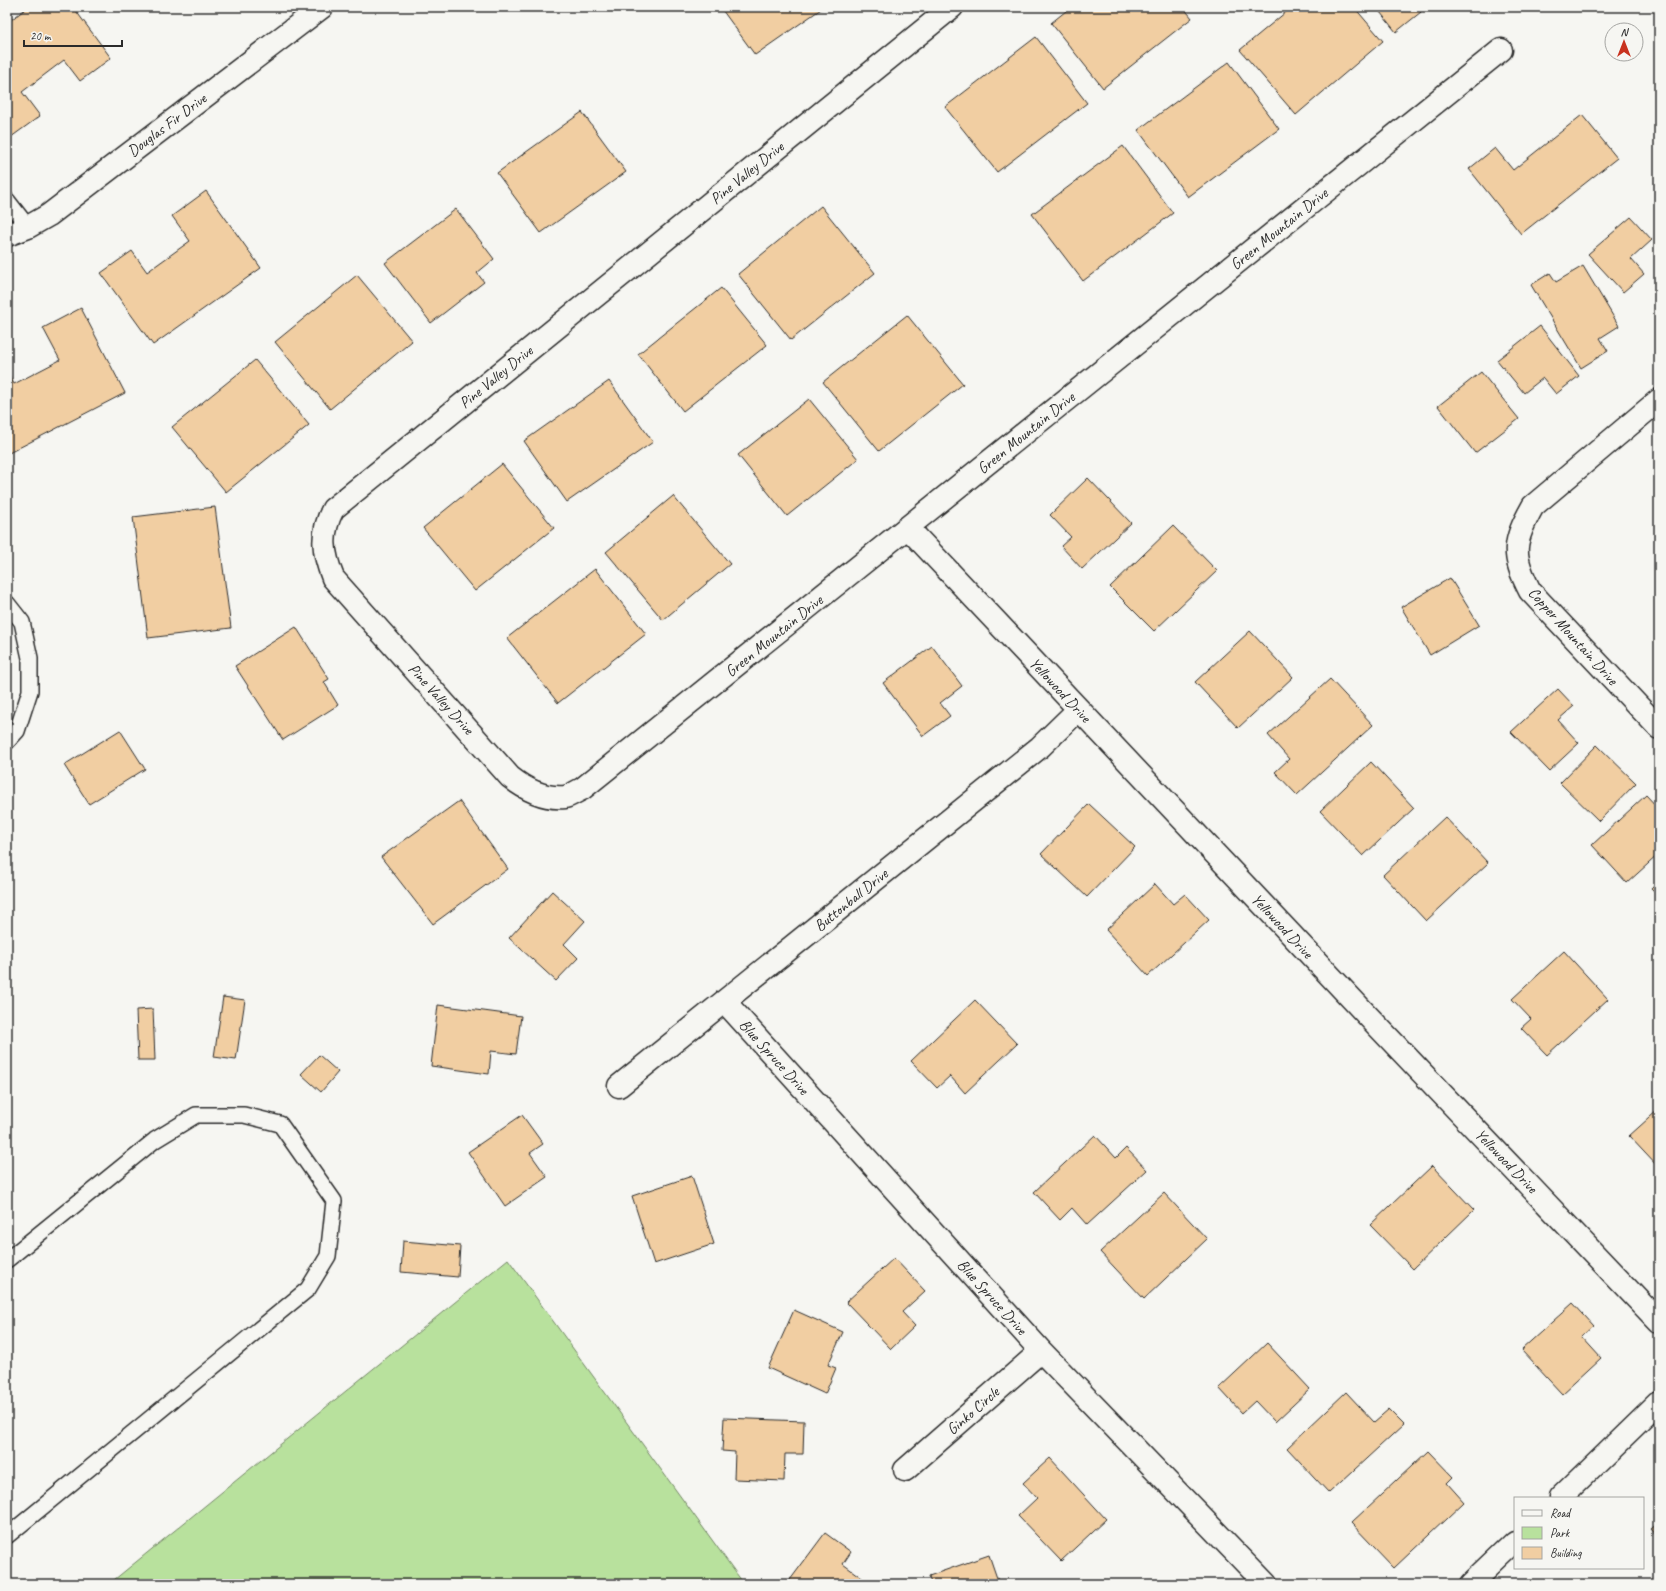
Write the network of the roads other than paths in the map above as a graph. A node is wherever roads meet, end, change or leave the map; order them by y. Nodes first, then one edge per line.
1 (322, 7) edge
2 (952, 7) edge
3 (1500, 50) dead end
4 (7, 200) edge
5 (28, 227) junction
6 (7, 235) edge
7 (1659, 400) edge
8 (908, 528) junction
9 (7, 603) edge
10 (1078, 710) junction
11 (1659, 728) edge
12 (7, 742) edge
13 (544, 795) joint
14 (725, 1002) junction
15 (619, 1086) dead end
16 (7, 1260) edge
17 (1659, 1322) edge
18 (1041, 1351) junction
19 (1659, 1402) edge
20 (905, 1470) dead end
21 (1561, 1497) edge
22 (7, 1536) edge
23 (1514, 1542) edge
24 (1266, 1584) edge
25 (1470, 1584) edge

1 - 5 street, Douglas Fir Drive
2 - 13 street, Pine Valley Drive
3 - 8 street, Green Mountain Drive
4 - 5 lane
5 - 6 street, Douglas Fir Drive
7 - 11 street, Copper Mountain Drive
8 - 10 street, Yellowood Drive
8 - 13 street, Green Mountain Drive
9 - 12 lane
10 - 14 street, Buttonball Drive
10 - 17 street, Yellowood Drive
14 - 15 street, Buttonball Drive
14 - 18 street, Blue Spruce Drive
16 - 22 lane
18 - 20 street, Ginko Circle
18 - 24 street, Blue Spruce Drive
19 - 21 street
23 - 25 street

